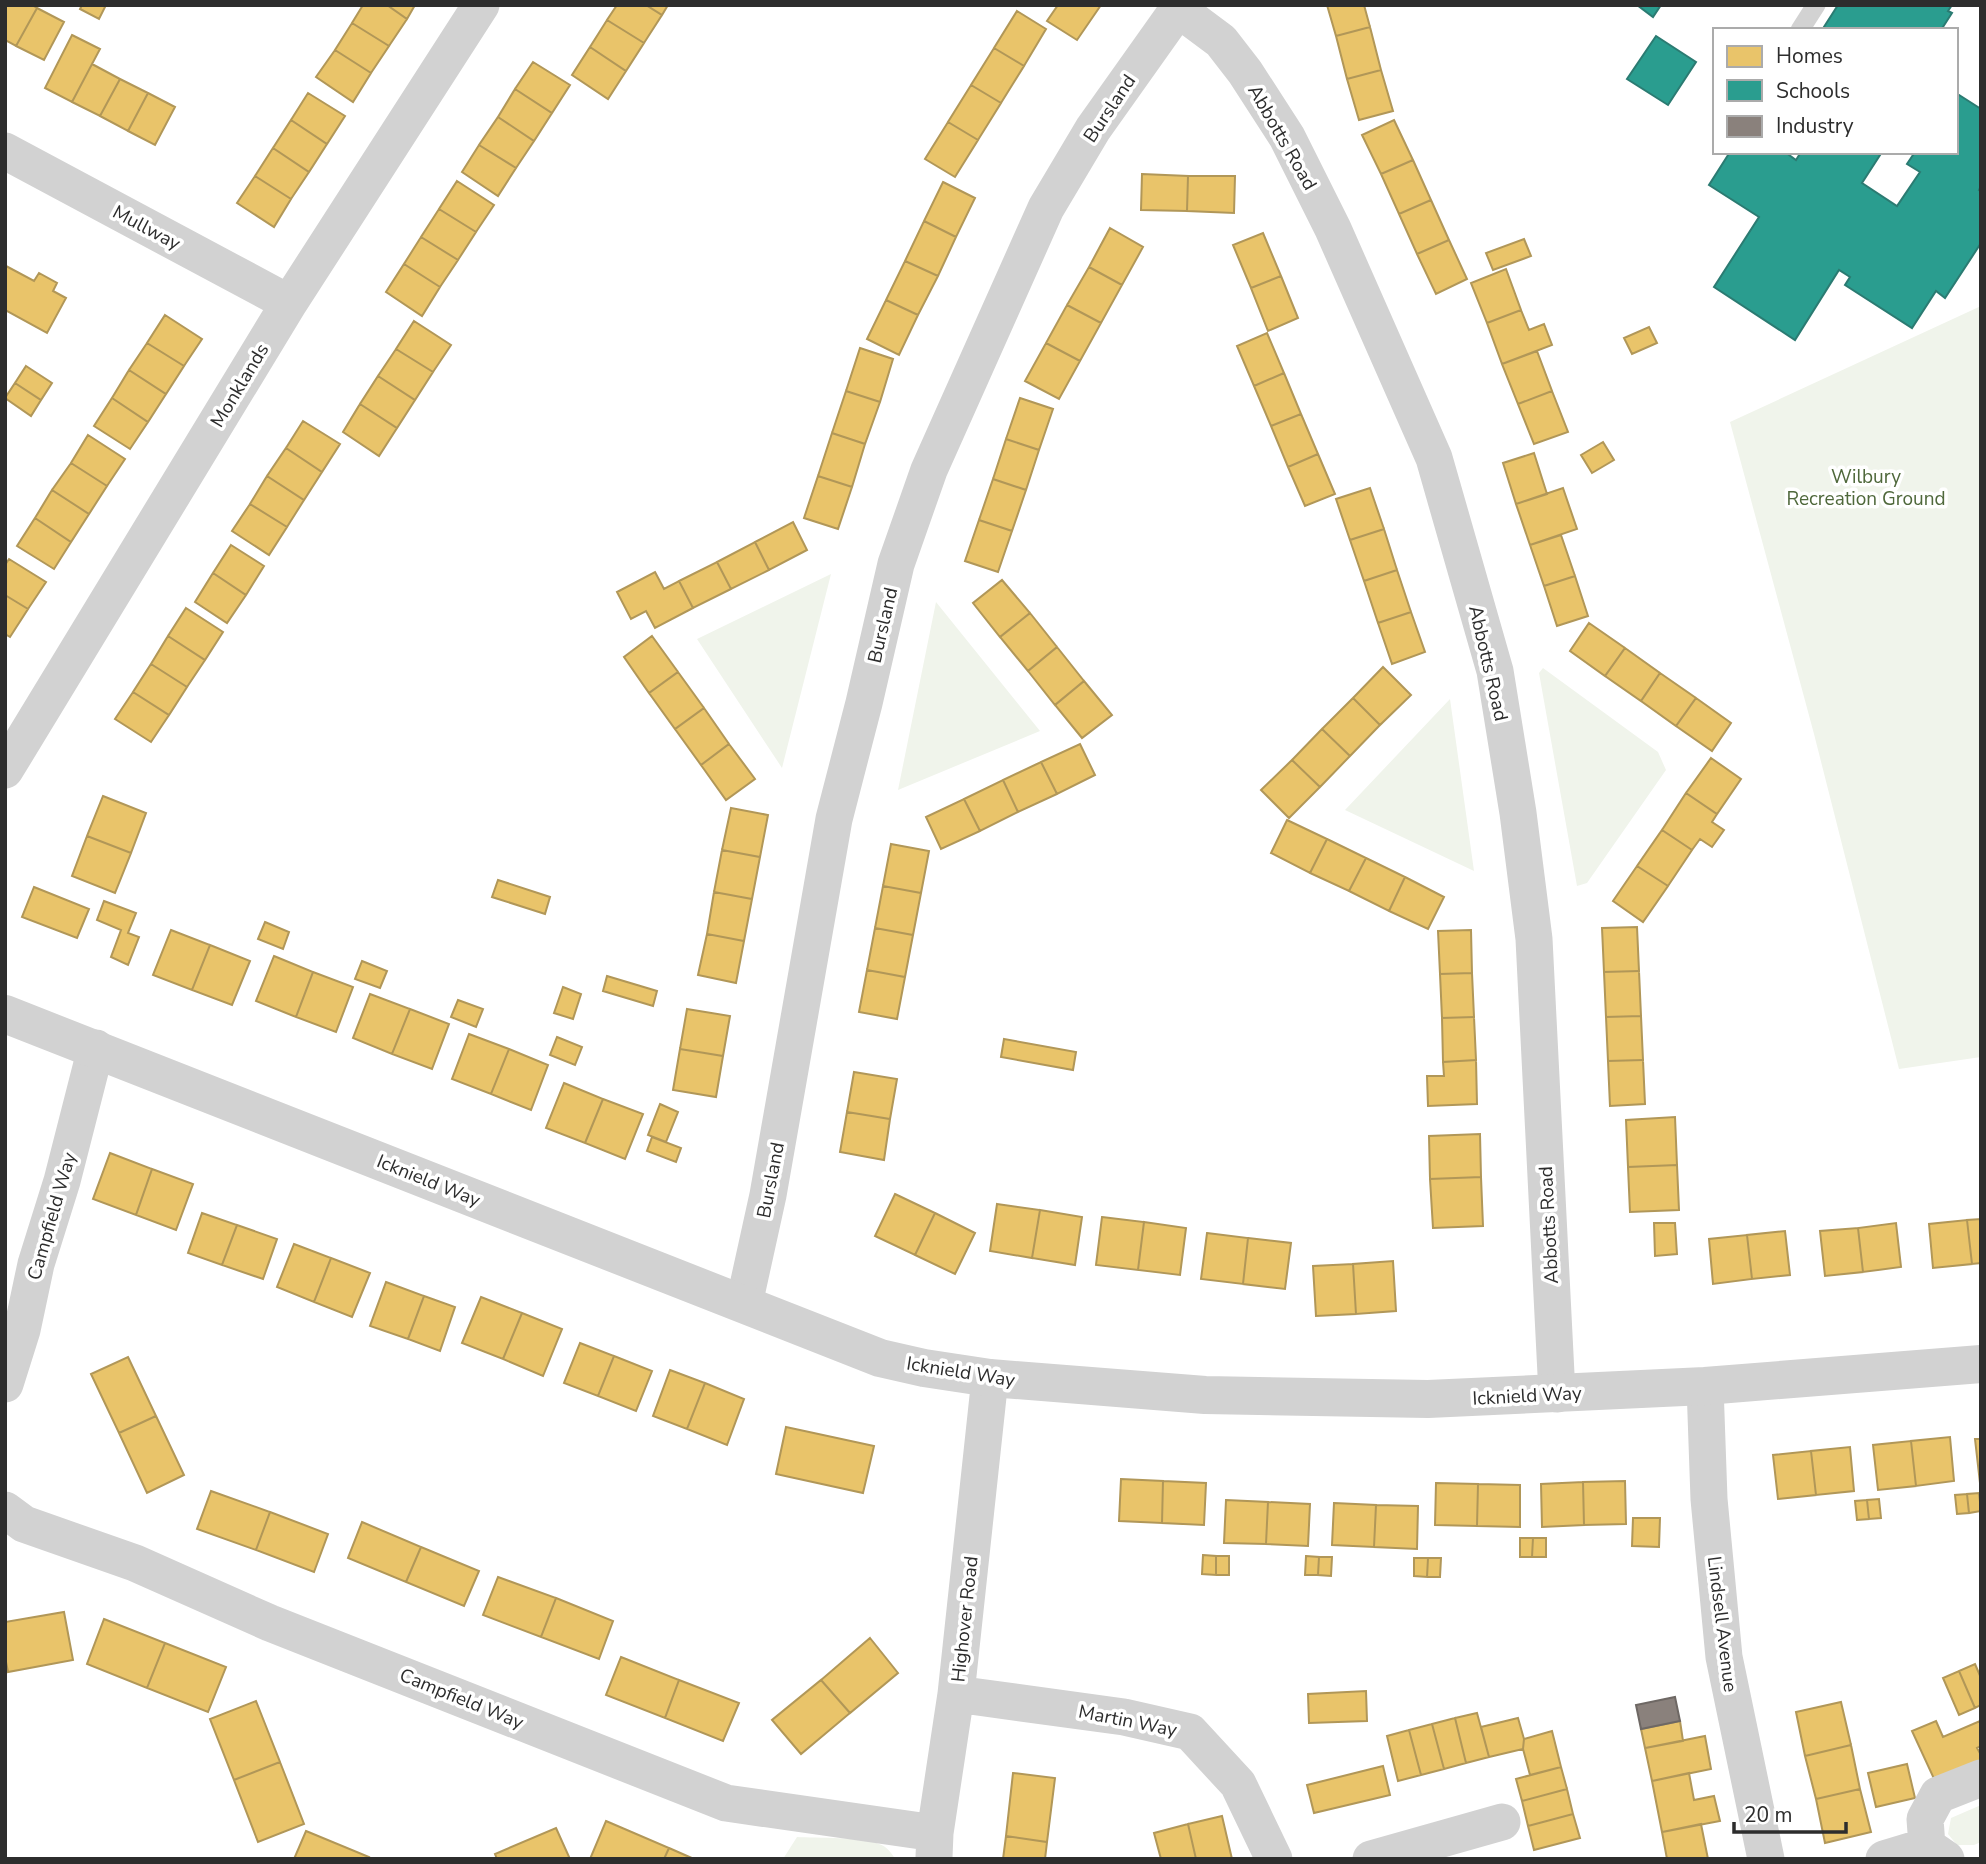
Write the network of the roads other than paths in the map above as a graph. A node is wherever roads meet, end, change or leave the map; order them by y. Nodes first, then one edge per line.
1 (481, 5) edge
2 (1816, 5) edge
3 (1179, 7) edge
4 (1801, 28) edge
5 (5, 151) edge
6 (289, 303) junction
7 (5, 770) edge
8 (5, 1014) edge
9 (96, 1048) junction
10 (744, 1304) junction
11 (1981, 1364) edge
12 (990, 1378) junction
13 (5, 1384) edge
14 (1705, 1386) junction
15 (1557, 1394) junction
16 (5, 1510) edge
17 (956, 1693) junction
18 (1981, 1778) edge
19 (1502, 1822) dead end
20 (934, 1846) edge
21 (1937, 1852) edge
22 (1274, 1859) edge
23 (1371, 1859) edge
24 (1766, 1859) edge
25 (1884, 1859) edge

1 - 6 street, Monklands
2 - 4 lane
3 - 10 street, Bursland
3 - 15 street, Abbotts Road
5 - 6 street, Mullway
6 - 7 street, Monklands
8 - 9 street, Icknield Way
9 - 10 street, Icknield Way
9 - 13 street, Campfield Way
10 - 12 street, Icknield Way
11 - 14 street, Icknield Way
12 - 15 street, Icknield Way
12 - 17 street, Highover Road
14 - 15 street, Icknield Way
14 - 24 street, Lindsell Avenue
16 - 20 street, Campfield Way
17 - 20 street, Highover Road
17 - 22 street, Martin Way
18 - 21 street
19 - 23 street
21 - 25 street

